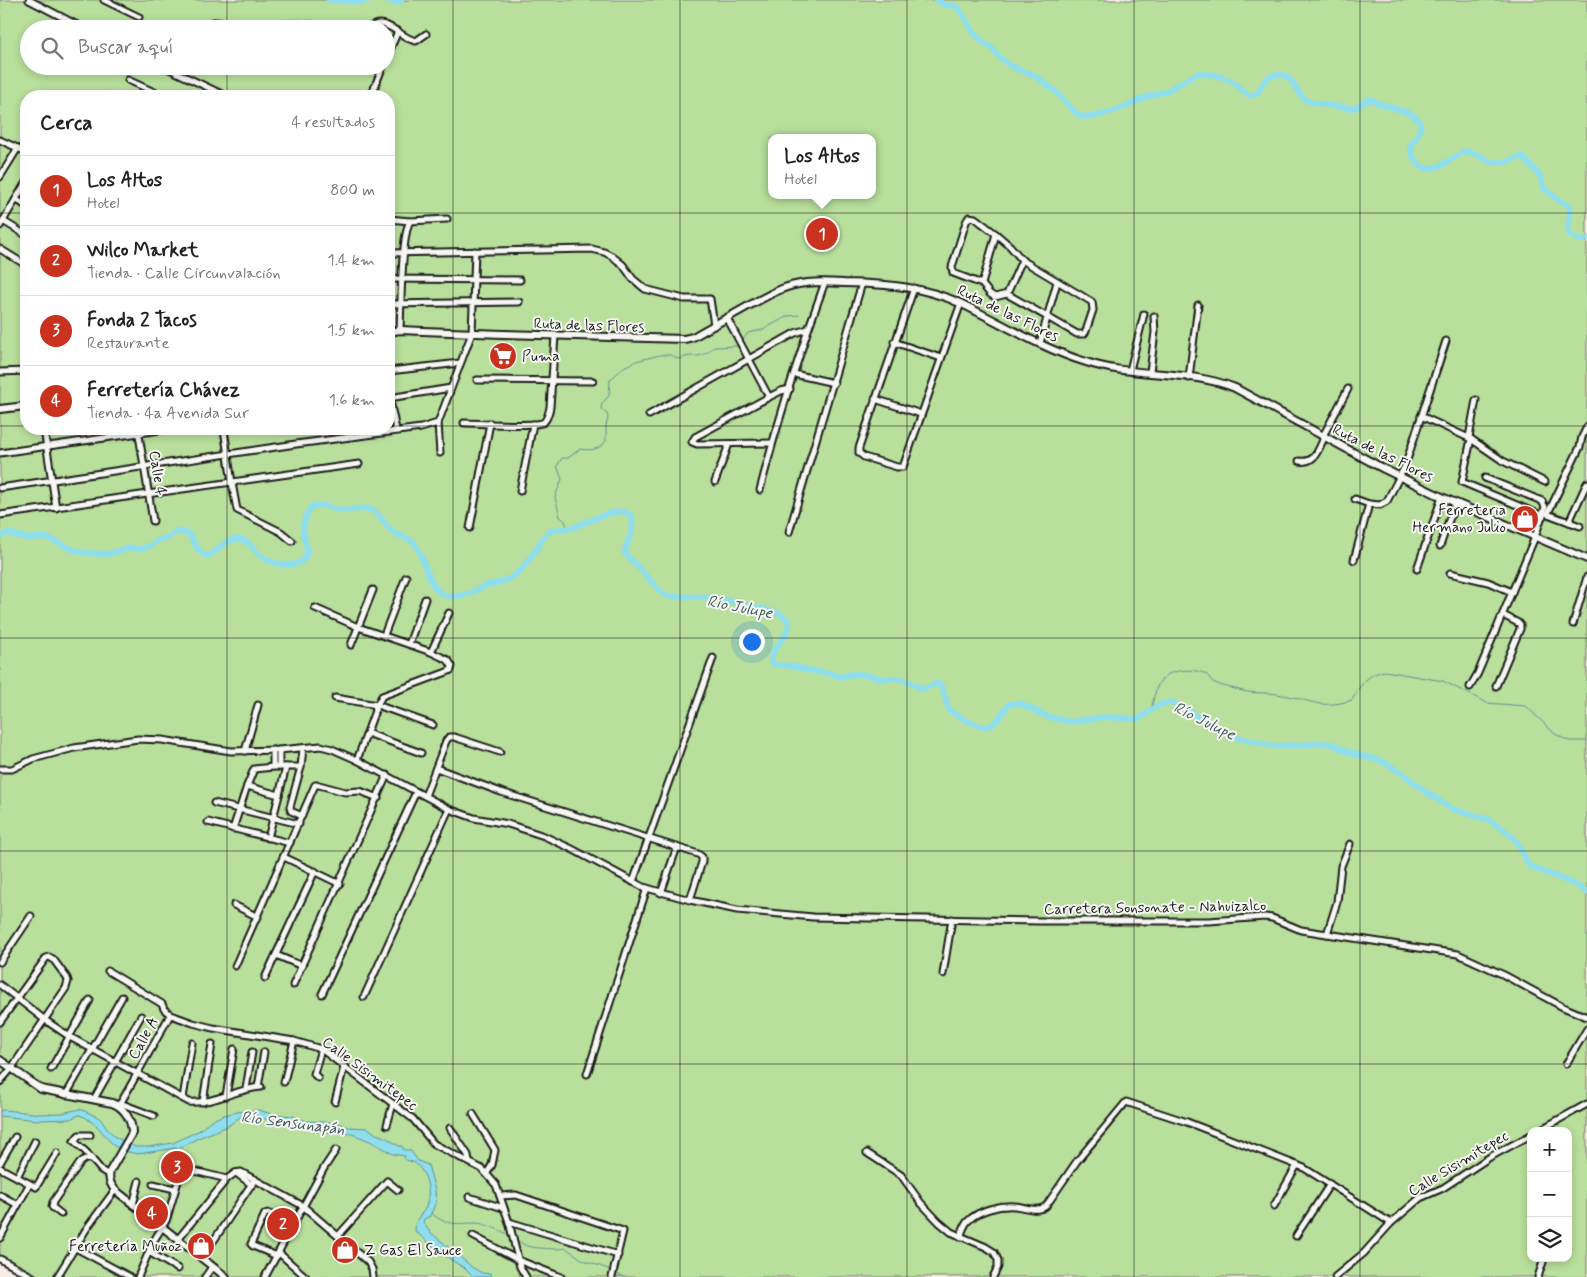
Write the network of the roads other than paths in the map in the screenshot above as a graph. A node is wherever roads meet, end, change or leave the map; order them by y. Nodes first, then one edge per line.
1 (29, 0) edge
2 (104, 0) edge
3 (112, 2) edge
4 (138, 17) dead end
5 (68, 20) edge
6 (395, 30) edge
7 (398, 32) junction
8 (426, 34) dead end
9 (395, 39) edge
10 (182, 75) edge
11 (379, 75) edge
12 (128, 80) dead end
13 (150, 90) edge
14 (213, 90) edge
15 (373, 90) edge
16 (0, 140) edge
17 (18, 148) joint
18 (0, 177) edge
19 (20, 192) edge
20 (16, 199) junction
21 (20, 202) edge
22 (395, 220) edge
23 (447, 220) dead end
24 (410, 221) junction
25 (1, 223) edge
26 (20, 232) edge
27 (996, 234) junction
28 (0, 249) edge
29 (475, 251) junction
30 (395, 253) edge
31 (404, 253) junction
32 (1022, 260) junction
33 (20, 261) edge
34 (395, 279) edge
35 (403, 280) junction
36 (473, 280) junction
37 (520, 280) dead end
38 (824, 282) junction
39 (1056, 282) junction
40 (862, 283) junction
41 (982, 284) junction
42 (914, 288) junction
43 (1007, 294) junction
44 (473, 302) junction
45 (518, 302) dead end
46 (395, 304) edge
47 (402, 304) junction
48 (961, 304) junction
49 (1198, 305) dead end
50 (1144, 314) dead end
51 (1154, 316) dead end
52 (1048, 317) junction
53 (727, 318) junction
54 (714, 325) junction
55 (808, 329) junction
56 (400, 330) junction
57 (395, 331) edge
58 (472, 333) junction
59 (555, 336) junction
60 (1446, 341) dead end
61 (894, 342) junction
62 (1040, 343) junction
63 (941, 358) junction
64 (748, 361) junction
65 (460, 363) junction
66 (395, 370) edge
67 (1130, 370) junction
68 (20, 371) edge
69 (0, 372) edge
70 (1150, 372) junction
71 (794, 374) junction
72 (1189, 378) junction
73 (477, 380) dead end
74 (593, 381) dead end
75 (551, 382) junction
76 (834, 383) junction
77 (451, 388) junction
78 (790, 389) junction
79 (1348, 389) dead end
80 (395, 396) edge
81 (768, 397) junction
82 (875, 399) junction
83 (1476, 400) dead end
84 (20, 407) edge
85 (0, 409) edge
86 (649, 414) dead end
87 (921, 414) junction
88 (1421, 416) junction
89 (438, 423) junction
90 (464, 423) dead end
91 (490, 423) junction
92 (532, 424) junction
93 (395, 425) edge
94 (1587, 427) edge
95 (396, 430) joint
96 (45, 435) edge
97 (115, 435) edge
98 (139, 435) edge
99 (225, 435) edge
100 (362, 435) edge
101 (1324, 436) junction
102 (1470, 438) junction
103 (772, 443) junction
104 (729, 444) junction
105 (47, 447) junction
106 (0, 453) edge
107 (440, 453) dead end
108 (228, 455) junction
109 (1299, 461) dead end
110 (359, 464) dead end
111 (144, 466) junction
112 (1399, 476) junction
113 (1485, 478) dead end
114 (52, 481) junction
115 (715, 482) dead end
116 (1544, 482) dead end
117 (232, 483) junction
118 (1587, 483) edge
119 (0, 488) edge
120 (760, 490) dead end
121 (520, 491) dead end
122 (148, 495) junction
123 (1442, 497) junction
124 (1355, 498) dead end
125 (1455, 502) junction
126 (1369, 504) junction
127 (56, 508) junction
128 (1545, 514) junction
129 (0, 516) edge
130 (153, 521) dead end
131 (1569, 522) junction
132 (1580, 526) dead end
133 (470, 528) dead end
134 (789, 532) dead end
135 (1535, 537) junction
136 (292, 541) dead end
137 (1440, 546) dead end
138 (1587, 559) edge
139 (1354, 560) dead end
140 (1417, 569) dead end
141 (1450, 573) dead end
142 (406, 577) dead end
143 (1587, 577) edge
144 (373, 590) dead end
145 (1512, 592) junction
146 (425, 599) dead end
147 (315, 608) dead end
148 (449, 613) dead end
149 (1502, 615) junction
150 (1573, 624) dead end
151 (358, 626) junction
152 (384, 635) junction
153 (408, 644) junction
154 (351, 645) dead end
155 (431, 652) junction
156 (713, 658) dead end
157 (1496, 686) dead end
158 (1470, 687) dead end
159 (335, 698) dead end
160 (258, 704) dead end
161 (377, 705) junction
162 (433, 725) dead end
163 (367, 733) junction
164 (303, 748) junction
165 (276, 750) junction
166 (245, 751) junction
167 (500, 752) dead end
168 (421, 753) dead end
169 (357, 760) junction
170 (276, 767) junction
171 (286, 767) junction
172 (301, 767) junction
173 (0, 768) edge
174 (436, 768) junction
175 (387, 775) junction
176 (247, 786) junction
177 (416, 792) junction
178 (279, 794) junction
179 (425, 796) junction
180 (378, 798) junction
181 (214, 803) dead end
182 (449, 809) junction
183 (239, 810) junction
184 (302, 816) junction
185 (273, 819) junction
186 (208, 822) dead end
187 (298, 824) junction
188 (233, 829) junction
189 (268, 838) junction
190 (650, 838) junction
191 (290, 843) junction
192 (1350, 844) dead end
193 (677, 846) junction
194 (284, 857) junction
195 (314, 871) junction
196 (633, 882) junction
197 (340, 884) junction
198 (647, 888) junction
199 (661, 893) junction
200 (690, 900) junction
201 (234, 905) dead end
202 (31, 916) dead end
203 (258, 917) junction
204 (952, 920) junction
205 (1327, 934) junction
206 (276, 955) junction
207 (0, 962) edge
208 (236, 966) dead end
209 (302, 966) junction
210 (108, 971) dead end
211 (943, 974) dead end
212 (265, 978) dead end
213 (0, 985) edge
214 (293, 985) dead end
215 (322, 994) dead end
216 (122, 997) dead end
217 (17, 998) junction
218 (364, 998) dead end
219 (90, 1000) dead end
220 (171, 1015) junction
221 (141, 1016) dead end
222 (1587, 1017) edge
223 (44, 1020) junction
224 (0, 1022) edge
225 (1587, 1029) edge
226 (70, 1037) junction
227 (294, 1041) junction
228 (192, 1043) dead end
229 (212, 1044) dead end
230 (93, 1049) junction
231 (234, 1049) dead end
232 (321, 1049) junction
233 (252, 1052) dead end
234 (264, 1052) dead end
235 (0, 1060) edge
236 (116, 1062) junction
237 (1566, 1064) dead end
238 (344, 1067) junction
239 (11, 1069) junction
240 (51, 1069) dead end
241 (137, 1073) junction
242 (586, 1074) dead end
243 (318, 1078) dead end
244 (0, 1082) edge
245 (284, 1082) dead end
246 (246, 1089) junction
247 (66, 1095) junction
248 (226, 1096) junction
249 (183, 1098) junction
250 (94, 1099) junction
251 (203, 1102) junction
252 (335, 1102) dead end
253 (120, 1104) junction
254 (393, 1104) junction
255 (1587, 1104) edge
256 (473, 1114) dead end
257 (154, 1116) dead end
258 (387, 1125) dead end
259 (1545, 1127) edge
260 (450, 1128) dead end
261 (90, 1134) dead end
262 (15, 1137) dead end
263 (1527, 1137) edge
264 (35, 1141) dead end
265 (336, 1150) dead end
266 (57, 1153) dead end
267 (867, 1153) dead end
268 (92, 1159) junction
269 (469, 1162) junction
270 (0, 1164) edge
271 (1297, 1165) junction
272 (0, 1168) edge
273 (235, 1173) junction
274 (487, 1173) junction
275 (109, 1174) junction
276 (16, 1177) junction
277 (228, 1179) junction
278 (256, 1179) junction
279 (139, 1181) dead end
280 (153, 1184) dead end
281 (252, 1184) junction
282 (1330, 1184) junction
283 (29, 1185) junction
284 (172, 1189) junction
285 (115, 1190) junction
286 (398, 1190) dead end
287 (0, 1195) edge
288 (500, 1196) junction
289 (469, 1197) dead end
290 (18, 1205) junction
291 (133, 1205) junction
292 (303, 1206) junction
293 (1274, 1206) dead end
294 (503, 1208) junction
295 (61, 1214) dead end
296 (509, 1222) junction
297 (1391, 1223) junction
298 (294, 1224) junction
299 (162, 1226) junction
300 (338, 1236) junction
301 (473, 1236) dead end
302 (1296, 1236) dead end
303 (960, 1237) junction
304 (0, 1238) edge
305 (178, 1239) junction
306 (74, 1247) junction
307 (149, 1252) junction
308 (278, 1254) junction
309 (618, 1255) junction
310 (202, 1258) junction
311 (0, 1259) edge
312 (518, 1260) junction
313 (1543, 1262) dead end
314 (212, 1266) junction
315 (178, 1269) dead end
316 (33, 1277) edge
317 (57, 1277) edge
318 (130, 1277) edge
319 (138, 1277) edge
320 (205, 1277) edge
321 (226, 1277) edge
322 (265, 1277) edge
323 (306, 1277) edge
324 (373, 1277) edge
325 (526, 1277) edge
326 (561, 1277) edge
327 (612, 1277) edge
328 (993, 1277) edge
329 (1335, 1277) edge
330 (1538, 1277) edge

1 - 5 street
2 - 3 street
3 - 4 street
6 - 7 street
7 - 8 street
7 - 9 street
10 - 14 street
11 - 15 street
12 - 13 street
16 - 17 street
17 - 18 street
19 - 20 street
20 - 21 street
20 - 25 street
22 - 24 street
23 - 24 street
24 - 31 street
25 - 26 street
27 - 32 street
27 - 41 street
27 - 41 street
28 - 33 street
29 - 31 street
29 - 36 street
29 - 54 street
30 - 31 street
31 - 35 street
32 - 39 street
32 - 43 street
34 - 35 street
35 - 36 street
35 - 47 street
36 - 37 street
36 - 44 street
38 - 40 main road, Ruta de las Flores
38 - 53 main road, Ruta de las Flores
38 - 55 street
39 - 52 street
39 - 52 street
40 - 42 main road, Ruta de las Flores
40 - 76 street
41 - 43 street
42 - 48 main road, Ruta de las Flores
42 - 61 street
43 - 52 street
44 - 45 street
44 - 47 street
44 - 58 street
46 - 47 street
47 - 56 street
48 - 62 main road, Ruta de las Flores
48 - 63 street
49 - 72 street
50 - 67 street
51 - 70 street
52 - 62 street
53 - 54 main road, Ruta de las Flores
53 - 64 street
54 - 59 main road, Ruta de las Flores
55 - 64 street
55 - 71 street
56 - 57 main road, Ruta de las Flores
56 - 58 main road, Ruta de las Flores
58 - 59 main road, Ruta de las Flores
58 - 65 street
59 - 75 street
60 - 88 street
61 - 63 street
61 - 82 street
62 - 67 main road, Ruta de las Flores
63 - 87 street
64 - 81 street
64 - 86 street
65 - 66 street
65 - 77 street
67 - 70 main road, Ruta de las Flores
68 - 69 street
70 - 72 main road, Ruta de las Flores
71 - 76 street
71 - 78 street
72 - 101 main road, Ruta de las Flores
73 - 75 street
74 - 75 street
75 - 92 street
76 - 134 street
77 - 80 street
77 - 89 street
78 - 81 street
78 - 103 street
79 - 101 street
81 - 104 street
82 - 87 street
82 - 87 street
83 - 102 street
84 - 85 main road
88 - 102 street
88 - 112 street
89 - 95 street
89 - 107 street
90 - 91 street
91 - 92 street
91 - 133 street
92 - 121 street
93 - 95 street
94 - 128 street
96 - 105 street
97 - 105 street
98 - 111 street, Calle 4
99 - 108 street
100 - 108 street
101 - 109 street
101 - 112 main road, Ruta de las Flores
102 - 116 street
102 - 128 street
103 - 104 street
103 - 120 street
104 - 115 street
105 - 106 street
105 - 114 street
108 - 111 street
108 - 117 street
110 - 117 street
111 - 114 street
111 - 122 street, Calle 4
112 - 123 main road, Ruta de las Flores
112 - 126 street
113 - 128 street
114 - 119 street
114 - 127 street
117 - 122 street
117 - 136 street
118 - 131 street
122 - 127 street
122 - 130 street, Calle 4
123 - 125 main road, Ruta de las Flores
123 - 140 street
124 - 126 street
125 - 135 main road, Ruta de las Flores
125 - 137 street
126 - 139 street
127 - 129 street
128 - 131 street
128 - 135 street
131 - 132 street
135 - 138 main road, Ruta de las Flores
135 - 145 street
141 - 145 street
142 - 152 street
143 - 150 street
144 - 151 street
145 - 149 street
146 - 153 street
147 - 151 street
148 - 155 street
149 - 157 street
149 - 158 street
151 - 152 street
151 - 154 street
152 - 153 street
153 - 155 street
155 - 161 street
156 - 190 street
159 - 161 street
160 - 166 street
161 - 162 street
161 - 163 street
163 - 168 street
163 - 169 street
164 - 165 street, Carretera Sonsonate - Nahuizalco
164 - 169 street, Carretera Sonsonate - Nahuizalco
164 - 172 street
165 - 166 street, Carretera Sonsonate - Nahuizalco
165 - 170 street
166 - 173 street, Carretera Sonsonate - Nahuizalco
167 - 174 street
169 - 175 street, Carretera Sonsonate - Nahuizalco
170 - 171 street
170 - 176 street
171 - 172 street
171 - 178 street
172 - 184 street
174 - 179 street
174 - 190 street
175 - 177 street, Carretera Sonsonate - Nahuizalco
175 - 180 street
176 - 178 street
176 - 183 street
177 - 179 street, Carretera Sonsonate - Nahuizalco
177 - 215 street
178 - 185 street
179 - 182 street, Carretera Sonsonate - Nahuizalco
180 - 184 street
180 - 197 street
181 - 183 street
182 - 196 street, Carretera Sonsonate - Nahuizalco
182 - 218 street
183 - 185 street
183 - 188 street
184 - 187 street
185 - 187 street
185 - 189 street
186 - 188 street
187 - 191 street
188 - 189 street
189 - 191 street
190 - 193 street
190 - 196 street
191 - 194 street
192 - 205 street
193 - 199 street
193 - 200 street
194 - 195 street
194 - 203 street
195 - 197 street
195 - 206 street
196 - 198 street, Carretera Sonsonate - Nahuizalco
197 - 209 street
198 - 199 street, Carretera Sonsonate - Nahuizalco
198 - 242 street
199 - 200 street, Carretera Sonsonate - Nahuizalco
200 - 204 street, Carretera Sonsonate - Nahuizalco
201 - 203 street
202 - 207 street
203 - 208 street
204 - 205 street, Carretera Sonsonate - Nahuizalco
204 - 211 street
205 - 222 street, Carretera Sonsonate - Nahuizalco
206 - 209 street
206 - 212 street
209 - 214 street
210 - 220 street
213 - 217 street
216 - 230 street
217 - 223 street
217 - 223 street
217 - 224 street
219 - 226 street
220 - 227 street, Calle Sisimitepec
220 - 241 street, Calle A
221 - 236 street
223 - 226 street
223 - 239 street
225 - 237 street
226 - 230 street
226 - 240 street
227 - 232 street, Calle Sisimitepec
227 - 245 street
228 - 249 street
229 - 251 street
230 - 236 street
230 - 247 street
231 - 248 street
232 - 238 street, Calle Sisimitepec
232 - 243 street
233 - 246 street
234 - 246 street
235 - 239 main road
236 - 241 street
236 - 250 street
238 - 252 street
238 - 254 street, Calle Sisimitepec
239 - 244 street
239 - 247 main road
241 - 249 street
241 - 253 street, Calle A
246 - 248 street
247 - 250 main road
248 - 251 street
249 - 251 street
250 - 253 main road
253 - 257 street
253 - 275 main road
254 - 258 street
254 - 269 street, Calle Sisimitepec
255 - 259 street
256 - 274 street
260 - 269 street
261 - 268 street
262 - 270 street
263 - 297 street, Calle Sisimitepec
264 - 276 street
265 - 292 street
266 - 283 street
267 - 303 street
268 - 275 street
268 - 295 street
269 - 274 street, Calle Sisimitepec
271 - 282 street
271 - 293 street
271 - 303 street
272 - 276 street
273 - 277 street
273 - 278 street
273 - 281 street
274 - 288 street, Calle Sisimitepec
275 - 285 main road
276 - 283 street
277 - 284 street
277 - 305 street
278 - 281 street
278 - 292 street
279 - 291 street
280 - 284 street
281 - 310 street
282 - 297 street
282 - 302 street
283 - 290 street
284 - 299 street
285 - 291 main road
285 - 306 street
286 - 300 street
287 - 290 street
288 - 294 street, Calle Sisimitepec
288 - 309 street
289 - 294 street
290 - 304 street
291 - 299 main road
292 - 298 street
292 - 300 street
294 - 296 street, Calle Sisimitepec
296 - 309 street
296 - 312 street, Calle Sisimitepec
297 - 329 street, Calle Sisimitepec
298 - 308 street
298 - 308 street
299 - 305 main road
299 - 307 street
300 - 324 street
301 - 312 street
303 - 328 street
305 - 310 main road
306 - 317 street
306 - 318 street
307 - 315 street
307 - 319 street
308 - 322 street
308 - 323 street
309 - 327 street
310 - 314 main road
311 - 316 street
312 - 325 street, Calle Sisimitepec
312 - 326 street
313 - 330 street
314 - 320 street
314 - 321 main road

